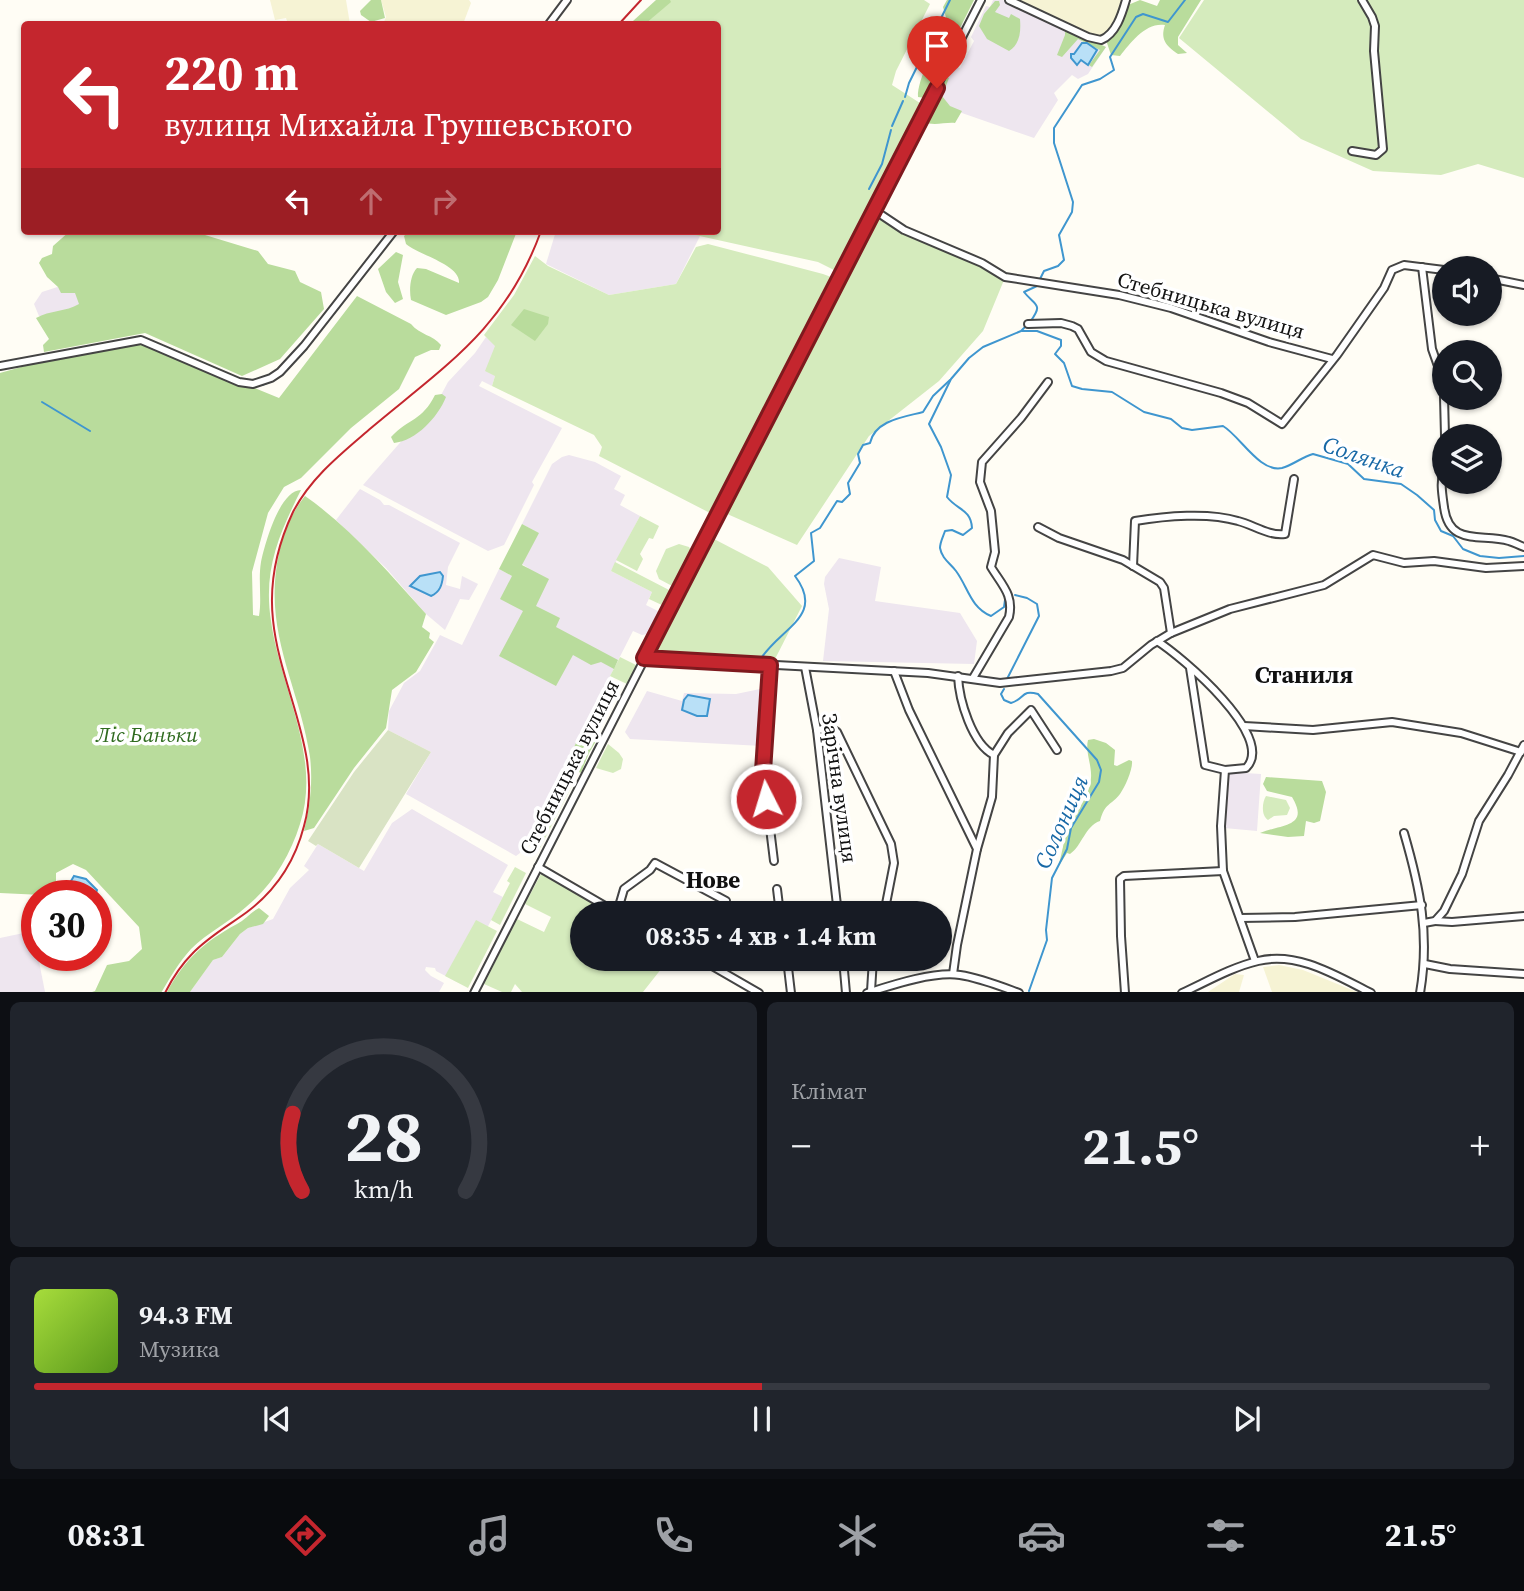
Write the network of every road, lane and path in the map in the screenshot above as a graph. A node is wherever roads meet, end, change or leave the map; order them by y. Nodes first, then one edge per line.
1 (567, 0) edge
2 (981, 0) edge
3 (1009, 0) edge
4 (1126, 0) edge
5 (1362, 0) edge
6 (551, 21) edge
7 (1352, 151) dead end
8 (874, 210) junction
9 (391, 235) edge
10 (1422, 267) junction
11 (1432, 268) edge
12 (1502, 281) edge
13 (1524, 285) edge
14 (1028, 324) dead end
15 (1432, 349) edge
16 (1332, 359) junction
17 (0, 366) edge
18 (1048, 382) dead end
19 (1294, 479) dead end
20 (1442, 494) edge
21 (1038, 527) dead end
22 (1524, 547) edge
23 (1133, 566) junction
24 (1524, 566) edge
25 (1171, 633) junction
26 (1157, 641) junction
27 (646, 659) junction
28 (770, 665) junction
29 (805, 667) junction
30 (1190, 668) junction
31 (894, 671) junction
32 (958, 676) junction
33 (972, 678) junction
34 (1244, 726) junction
35 (817, 730) junction
36 (1522, 749) edge
37 (1057, 750) dead end
38 (994, 755) junction
39 (1225, 770) junction
40 (1404, 832) dead end
41 (977, 849) junction
42 (774, 861) dead end
43 (538, 867) junction
44 (1223, 871) junction
45 (777, 889) dead end
46 (597, 901) edge
47 (621, 901) edge
48 (726, 901) dead end
49 (778, 901) edge
50 (837, 901) edge
51 (887, 901) edge
52 (1422, 905) junction
53 (1524, 916) edge
54 (1240, 918) junction
55 (1435, 921) junction
56 (1424, 923) junction
57 (1255, 961) junction
58 (1425, 964) junction
59 (721, 971) edge
60 (788, 971) edge
61 (844, 971) edge
62 (872, 971) edge
63 (953, 974) junction
64 (1524, 974) edge
65 (888, 990) edge
66 (474, 992) edge
67 (759, 992) edge
68 (791, 992) edge
69 (846, 992) edge
70 (869, 992) edge
71 (1019, 992) edge
72 (1125, 992) edge
73 (1182, 992) edge
74 (1371, 992) edge
75 (1420, 992) edge

1 - 6 street
2 - 8 street, Стебницька вулиця
3 - 4 street
5 - 7 street
8 - 16 street, Стебницька вулиця
8 - 27 street, Стебницька вулиця
9 - 17 street
10 - 11 street
10 - 15 street
10 - 16 street
12 - 13 street
14 - 16 street
18 - 33 street
19 - 23 street
20 - 22 street
21 - 23 street
23 - 25 street
24 - 25 street
25 - 26 street
26 - 30 street
26 - 33 street
27 - 28 street
27 - 43 street, Стебницька вулиця
28 - 29 street
28 - 42 street
29 - 31 street
29 - 35 street, Зарічна вулиця
30 - 34 street
30 - 39 street
31 - 32 street
31 - 41 street
32 - 33 street
32 - 38 street
34 - 36 street
34 - 39 street
35 - 50 street, Зарічна вулиця
35 - 51 street
36 - 55 street
37 - 38 street
38 - 41 street
39 - 44 street
40 - 52 street
41 - 63 street
43 - 46 street
43 - 66 street, Стебницька вулиця
44 - 54 street
44 - 72 street
45 - 49 street
47 - 48 street
52 - 54 street
52 - 56 street
53 - 55 street
54 - 57 street
55 - 56 street
56 - 58 street
57 - 73 street
57 - 74 street
58 - 64 street
58 - 75 street
59 - 67 street
60 - 68 street
61 - 69 street
62 - 70 street
63 - 65 street
63 - 71 street
65 - 70 street

